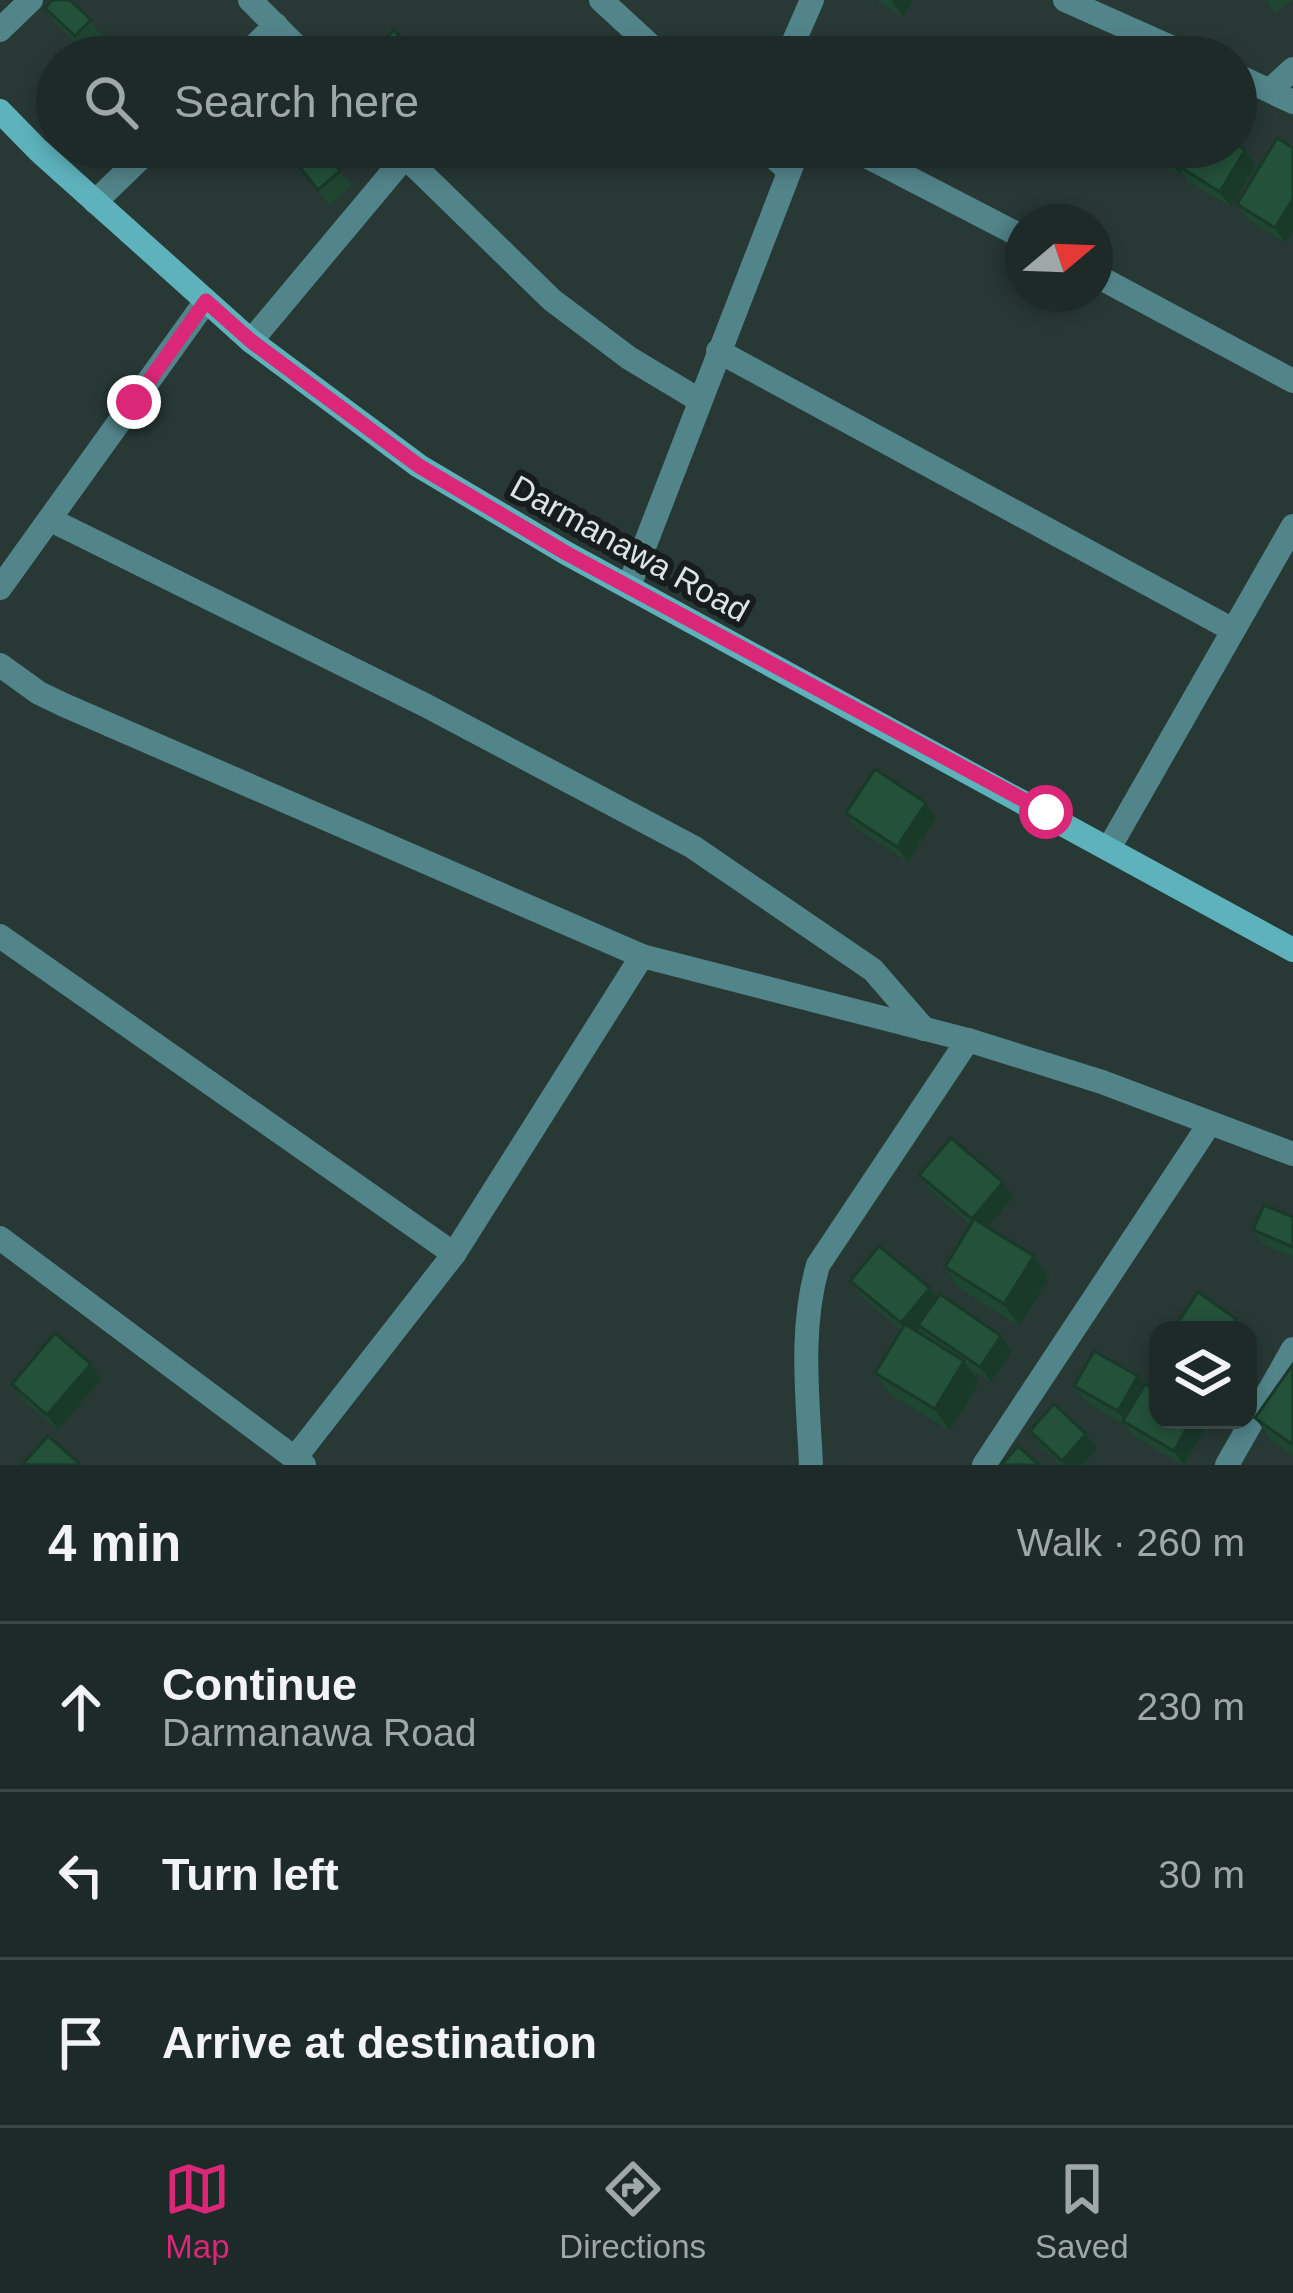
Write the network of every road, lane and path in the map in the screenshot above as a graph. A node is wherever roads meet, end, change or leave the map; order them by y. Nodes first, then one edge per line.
1 (31, 0) edge
2 (250, 0) edge
3 (601, 0) edge
4 (812, 0) edge
5 (1065, 0) edge
6 (276, 25) junction
7 (0, 30) edge
8 (265, 36) edge
9 (287, 36) edge
10 (641, 36) edge
11 (796, 36) edge
12 (1146, 36) edge
13 (1293, 69) edge
14 (1282, 96) edge
15 (0, 111) edge
16 (36, 145) edge
17 (60, 168) edge
18 (130, 168) edge
19 (387, 168) edge
20 (416, 168) edge
21 (790, 168) edge
22 (889, 168) edge
23 (95, 202) junction
24 (1005, 228) edge
25 (1113, 285) edge
26 (206, 301) junction
27 (251, 341) junction
28 (718, 351) junction
29 (1293, 381) edge
30 (699, 400) junction
31 (51, 520) junction
32 (1293, 526) edge
33 (629, 586) junction
34 (0, 588) edge
35 (1233, 630) junction
36 (0, 665) edge
37 (1109, 848) junction
38 (0, 936) edge
39 (1293, 950) edge
40 (642, 956) junction
41 (924, 1029) junction
42 (968, 1040) junction
43 (1210, 1123) junction
44 (1293, 1154) edge
45 (0, 1238) edge
46 (454, 1255) junction
47 (1293, 1349) edge
48 (300, 1462) edge
49 (811, 1465) edge
50 (984, 1465) edge
51 (1227, 1465) edge

1 - 7 street
2 - 6 street
3 - 10 street
4 - 11 street
5 - 12 street
6 - 8 street
6 - 9 street
13 - 14 street
15 - 16 street, Darmanawa Road
17 - 23 street, Darmanawa Road
18 - 23 street
19 - 27 street
20 - 30 street
21 - 28 street
22 - 24 street
23 - 26 street, Darmanawa Road
25 - 29 street
26 - 27 street, Darmanawa Road
26 - 31 street
27 - 33 street, Darmanawa Road
28 - 30 street
28 - 35 street
30 - 33 street
31 - 34 street
31 - 41 street
32 - 35 street
33 - 37 street, Darmanawa Road
35 - 37 street
36 - 40 street
37 - 39 street, Darmanawa Road
38 - 46 street
40 - 41 street
40 - 46 street
41 - 42 street
42 - 43 street
42 - 49 street
43 - 44 street
43 - 50 street
45 - 48 street
46 - 48 street
47 - 51 street

